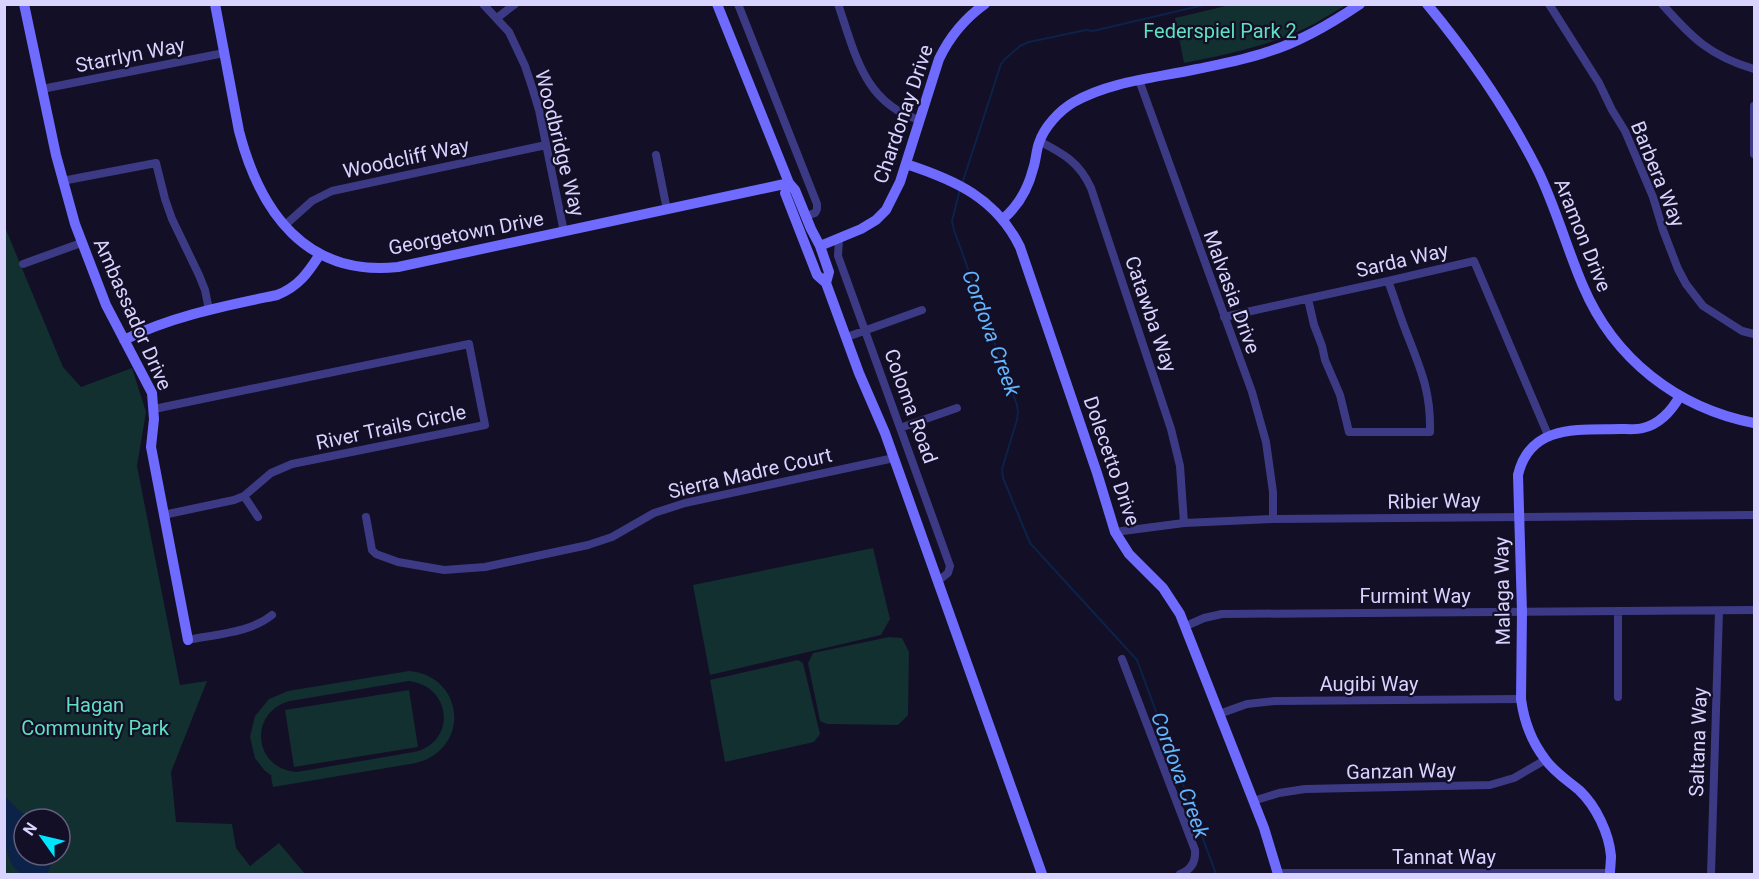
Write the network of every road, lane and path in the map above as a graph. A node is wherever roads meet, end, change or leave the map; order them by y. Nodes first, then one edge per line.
1 (24, 4) edge
2 (215, 4) edge
3 (483, 4) edge
4 (515, 4) edge
5 (717, 4) edge
6 (738, 4) edge
7 (838, 4) edge
8 (985, 4) edge
9 (1360, 4) edge
10 (1427, 4) edge
11 (1549, 4) edge
12 (1662, 4) edge
13 (497, 18) junction
14 (224, 53) junction
15 (1755, 69) edge
16 (1139, 80) junction
17 (42, 88) junction
18 (1755, 106) edge
19 (920, 120) junction
20 (1040, 141) junction
21 (546, 144) junction
22 (1755, 154) edge
23 (656, 155) dead end
24 (906, 164) junction
25 (62, 181) junction
26 (789, 183) junction
27 (667, 210) junction
28 (806, 216) junction
29 (1003, 219) junction
30 (284, 226) junction
31 (564, 232) junction
32 (839, 239) junction
33 (81, 243) junction
34 (820, 246) junction
35 (320, 254) junction
36 (23, 264) dead end
37 (816, 272) junction
38 (1388, 281) junction
39 (826, 283) junction
40 (1308, 299) junction
41 (209, 310) junction
42 (922, 310) dead end
43 (1224, 316) junction
44 (864, 331) junction
45 (1755, 334) edge
46 (847, 337) junction
47 (124, 340) junction
48 (1680, 396) junction
49 (957, 408) dead end
50 (154, 410) junction
51 (1755, 423) edge
52 (900, 428) junction
53 (1548, 435) junction
54 (894, 458) junction
55 (244, 496) junction
56 (163, 515) junction
57 (1755, 515) edge
58 (258, 517) dead end
59 (366, 517) dead end
60 (1518, 517) junction
61 (1273, 519) junction
62 (1184, 523) junction
63 (1115, 532) junction
64 (938, 581) junction
65 (1755, 610) edge
66 (1618, 611) junction
67 (1719, 611) junction
68 (1522, 612) junction
69 (272, 615) dead end
70 (1186, 626) junction
71 (188, 640) joint
72 (1122, 659) dead end
73 (1618, 697) dead end
74 (1521, 699) junction
75 (1220, 714) junction
76 (1545, 760) junction
77 (1253, 801) junction
78 (1042, 874) edge
79 (1180, 874) edge
80 (1277, 874) edge
81 (1610, 874) edge
82 (1711, 874) edge

1 - 17 street, Ambassador Drive
2 - 14 street, Georgetown Drive
3 - 13 street, Woodbridge Way
4 - 13 street
5 - 26 street, Coloma Road
6 - 28 street
7 - 19 street
8 - 19 street, Chardonay Drive
9 - 16 street
10 - 48 street, Aramon Drive
11 - 45 street, Barbera Way
12 - 15 street
13 - 21 street, Woodbridge Way
14 - 17 street, Starrlyn Way
14 - 30 street, Georgetown Drive
16 - 20 street
16 - 43 street, Malvasia Drive
17 - 25 street, Ambassador Drive
18 - 22 street
19 - 24 street, Chardonay Drive
20 - 29 street
20 - 62 street, Catawba Way
21 - 30 street, Woodcliff Way
21 - 31 street, Woodbridge Way
23 - 27 street
24 - 29 street, Dolecetto Drive
24 - 32 street, Chardonay Drive
25 - 33 street, Ambassador Drive
25 - 41 street
26 - 27 street, Georgetown Drive
26 - 28 street, Coloma Road
26 - 37 street, Coloma Road
27 - 31 street, Georgetown Drive
28 - 34 street, Coloma Road
29 - 63 street, Dolecetto Drive
30 - 35 street, Georgetown Drive
31 - 35 street, Georgetown Drive
32 - 34 street, Chardonay Drive
32 - 44 street, Coloma Road
33 - 36 street
33 - 47 street, Ambassador Drive
34 - 37 street
34 - 39 street, Coloma Road
35 - 41 street
37 - 39 street, Coloma Road
38 - 40 street, Sarda Way
38 - 40 street
38 - 53 street, Sarda Way
39 - 46 street, Coloma Road
40 - 43 street, Sarda Way
41 - 47 street
42 - 44 street
43 - 61 street, Malvasia Drive
44 - 46 street
44 - 52 street, Coloma Road
46 - 54 street, Coloma Road
47 - 50 street, Ambassador Drive
48 - 51 street, Aramon Drive
48 - 53 street
49 - 52 street
50 - 55 street, River Trails Circle
50 - 56 street, Ambassador Drive
52 - 64 street, Coloma Road
53 - 60 street, Malaga Way
54 - 59 street, Sierra Madre Court
54 - 64 street, Coloma Road
55 - 56 street, River Trails Circle
55 - 58 street
56 - 71 street, Ambassador Drive
57 - 60 street, Ribier Way
60 - 61 street, Ribier Way
60 - 68 street, Malaga Way
61 - 62 street, Ribier Way
62 - 63 street, Ribier Way
63 - 70 street, Dolecetto Drive
64 - 78 street, Coloma Road
65 - 67 street, Furmint Way
66 - 67 street, Furmint Way
66 - 68 street, Furmint Way
66 - 73 street
67 - 82 street, Saltana Way
68 - 70 street, Furmint Way
68 - 74 street, Malaga Way
69 - 71 street
70 - 75 street, Dolecetto Drive
72 - 79 street
74 - 75 street, Augibi Way
74 - 76 street, Malaga Way
75 - 77 street, Dolecetto Drive
76 - 77 street, Ganzan Way
76 - 81 street, Malaga Way
77 - 80 street, Dolecetto Drive
80 - 81 street, Tannat Way

